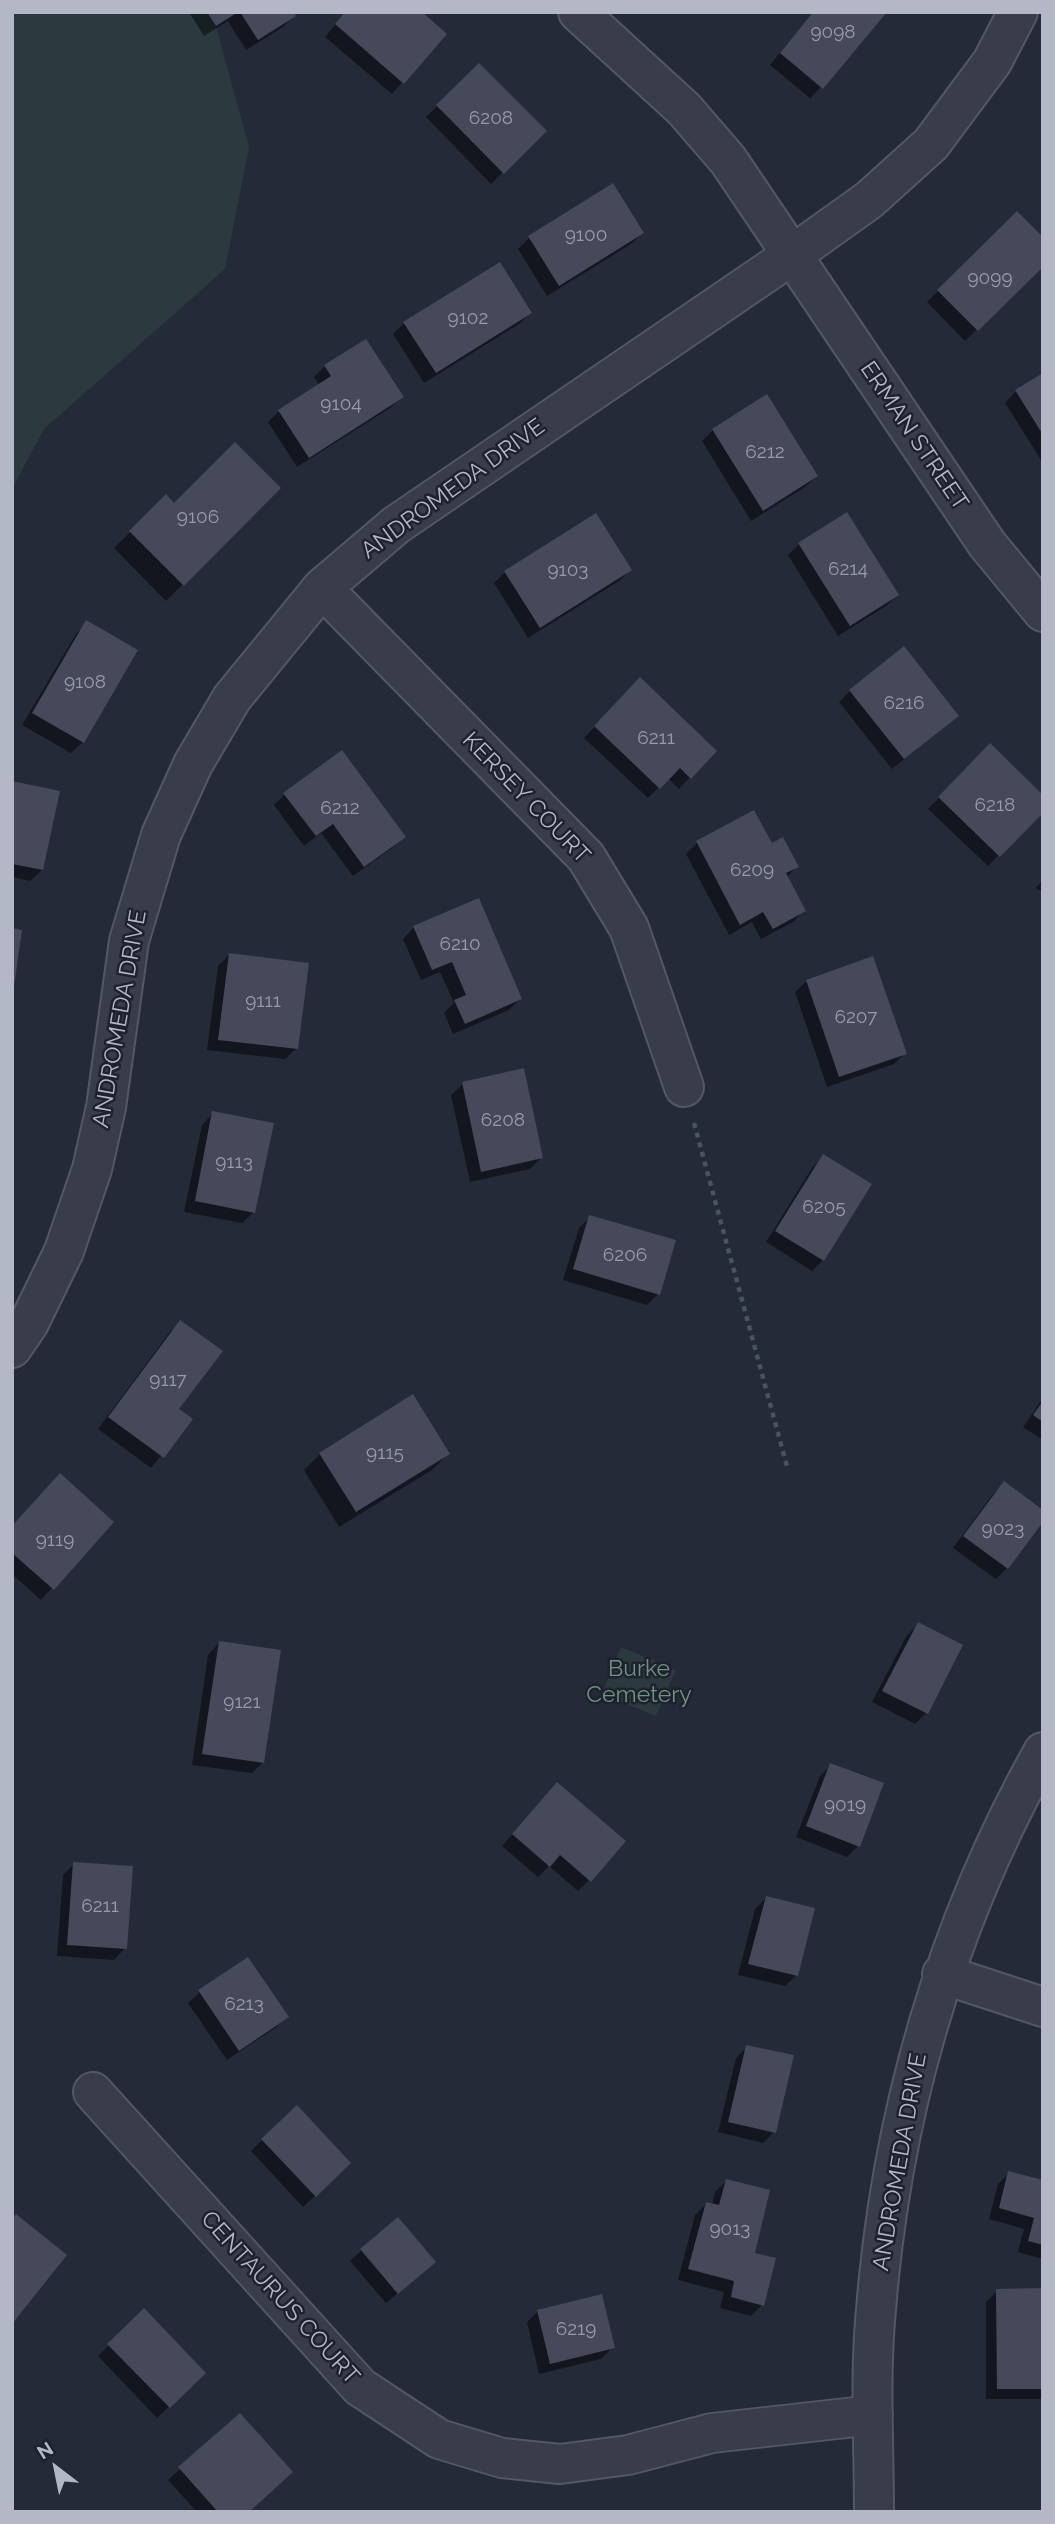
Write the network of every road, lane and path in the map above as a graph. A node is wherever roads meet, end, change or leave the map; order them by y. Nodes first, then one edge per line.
1 (578, 12) edge
2 (1018, 12) edge
3 (792, 255) junction
4 (321, 588) junction
5 (1043, 612) edge
6 (684, 1087) joint
7 (12, 1348) edge
8 (788, 1470) dead end
9 (1043, 1752) edge
10 (942, 1974) junction
11 (1043, 2007) edge
12 (93, 2092) dead end
13 (873, 2415) junction
14 (874, 2512) edge

1 - 3 street, ERMAN STREET
2 - 3 street, ANDROMEDA DRIVE
3 - 4 street, ANDROMEDA DRIVE
3 - 5 street, ERMAN STREET
4 - 6 street, KERSEY COURT
4 - 7 street, ANDROMEDA DRIVE
6 - 8 path
9 - 10 street, ANDROMEDA DRIVE
10 - 11 street
10 - 13 street, ANDROMEDA DRIVE
12 - 13 street, CENTAURUS COURT
13 - 14 street, ANDROMEDA DRIVE

